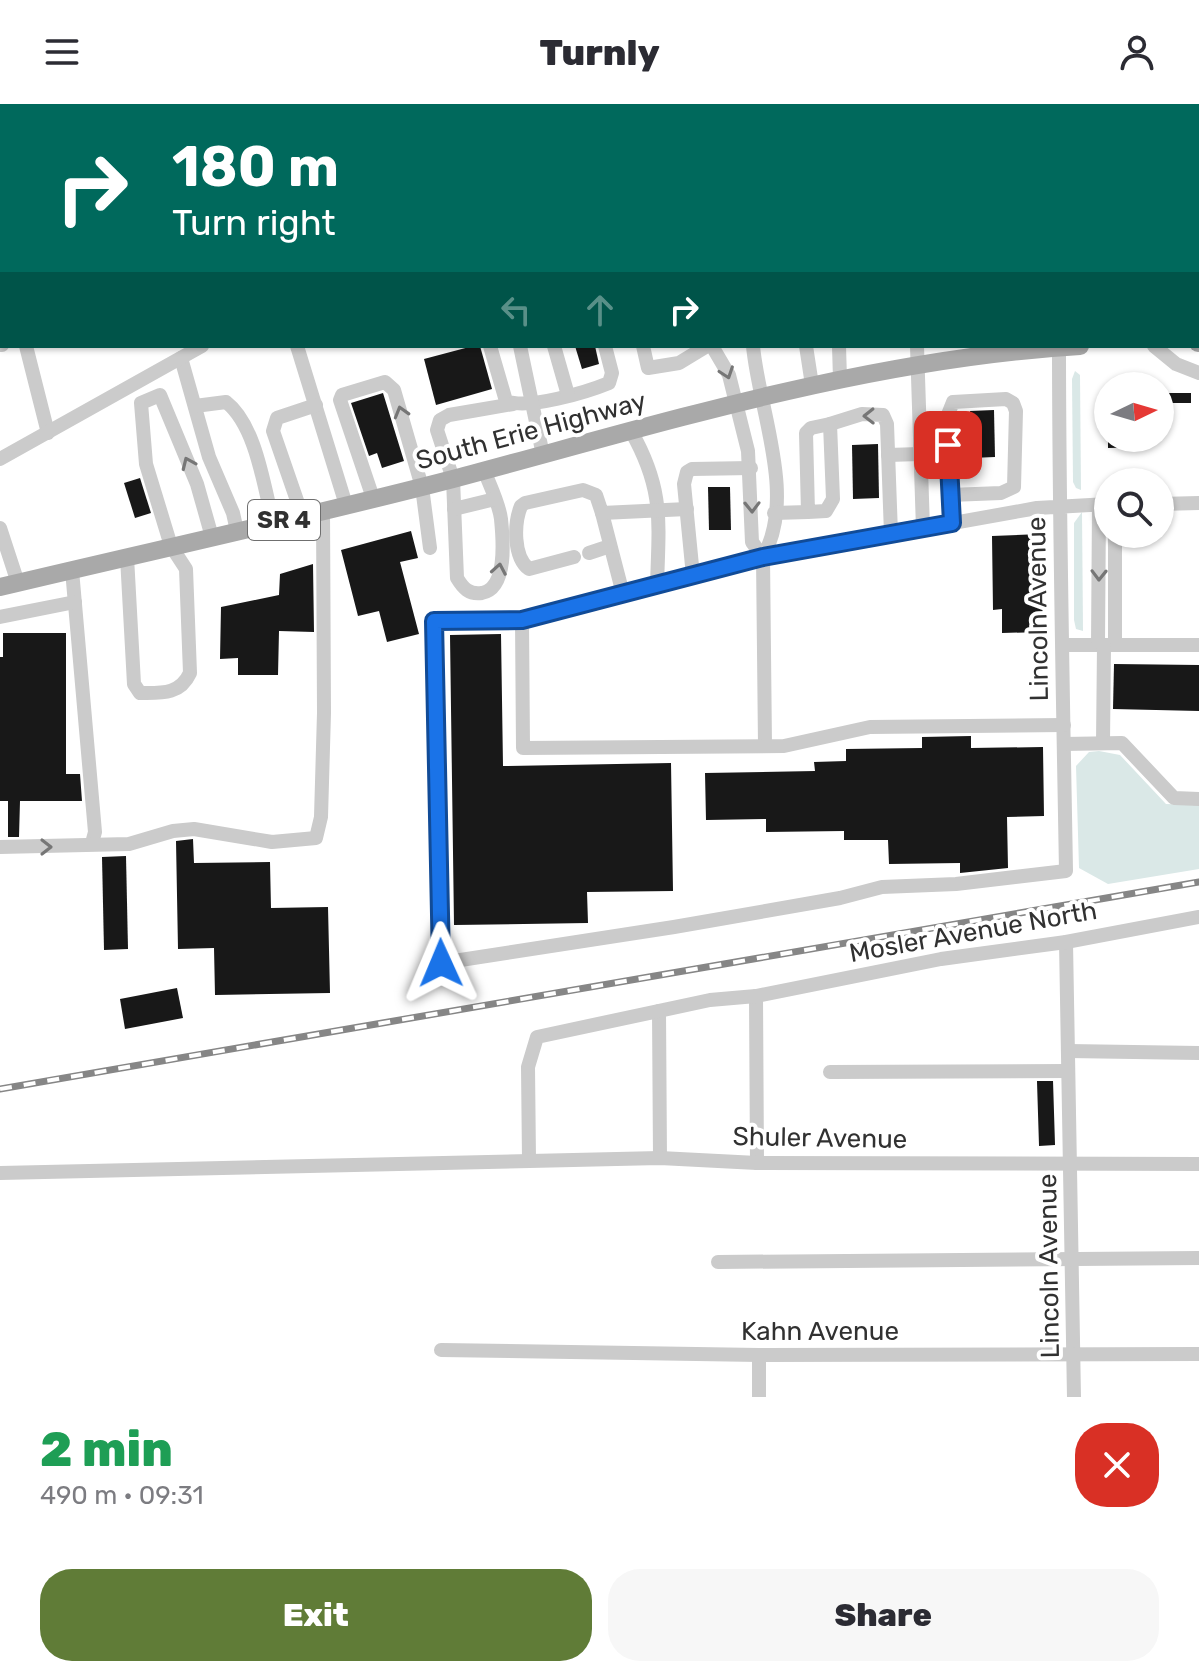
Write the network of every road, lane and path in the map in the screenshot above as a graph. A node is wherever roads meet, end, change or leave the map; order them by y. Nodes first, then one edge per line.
1 (27, 348) edge
2 (196, 348) edge
3 (298, 348) edge
4 (491, 348) edge
5 (520, 348) edge
6 (555, 348) edge
7 (606, 348) edge
8 (643, 348) edge
9 (651, 348) edge
10 (705, 348) edge
11 (711, 348) edge
12 (753, 348) edge
13 (806, 348) edge
14 (839, 348) edge
15 (917, 348) edge
16 (1051, 348) edge
17 (1059, 348) edge
18 (1156, 348) edge
19 (177, 355) edge
20 (917, 365) junction
21 (656, 367) junction
22 (1199, 373) edge
23 (153, 374) junction
24 (840, 379) junction
25 (135, 384) junction
26 (812, 385) junction
27 (160, 395) junction
28 (568, 395) junction
29 (762, 397) junction
30 (141, 403) junction
31 (532, 403) junction
32 (513, 404) junction
33 (734, 404) junction
34 (316, 405) junction
35 (195, 406) junction
36 (830, 424) junction
37 (631, 431) junction
38 (48, 433) junction
39 (948, 445) junction
40 (920, 450) junction
41 (543, 455) junction
42 (888, 455) junction
43 (0, 459) edge
44 (751, 468) junction
45 (484, 470) junction
46 (453, 479) junction
47 (422, 487) junction
48 (950, 495) junction
49 (373, 498) junction
50 (495, 499) junction
51 (1199, 503) edge
52 (1094, 504) edge
53 (1174, 504) edge
54 (346, 505) junction
55 (1061, 505) junction
56 (454, 509) junction
57 (687, 509) junction
58 (323, 510) junction
59 (658, 511) junction
60 (808, 512) junction
61 (602, 513) junction
62 (774, 513) junction
63 (302, 515) junction
64 (273, 522) junction
65 (952, 523) junction
66 (0, 528) edge
67 (923, 529) junction
68 (237, 531) junction
69 (891, 534) junction
70 (212, 537) junction
71 (171, 546) junction
72 (610, 546) junction
73 (430, 548) dead end
74 (1105, 548) edge
75 (1114, 548) edge
76 (127, 557) junction
77 (763, 557) junction
78 (72, 570) junction
79 (693, 576) junction
80 (9, 585) edge
81 (657, 585) junction
82 (623, 594) junction
83 (75, 602) junction
84 (0, 617) edge
85 (522, 620) junction
86 (1063, 645) junction
87 (1106, 645) junction
88 (1199, 645) edge
89 (1064, 725) junction
90 (1103, 743) junction
91 (1064, 744) junction
92 (765, 746) junction
93 (1199, 799) edge
94 (92, 843) junction
95 (0, 847) edge
96 (1199, 917) edge
97 (1066, 942) junction
98 (756, 996) junction
99 (659, 1011) junction
100 (1068, 1051) junction
101 (1199, 1053) edge
102 (1068, 1071) junction
103 (830, 1072) dead end
104 (660, 1158) junction
105 (529, 1160) junction
106 (757, 1163) junction
107 (1072, 1164) junction
108 (1199, 1164) edge
109 (0, 1173) edge
110 (1072, 1258) junction
111 (1199, 1258) edge
112 (718, 1262) dead end
113 (441, 1350) dead end
114 (1199, 1354) edge
115 (759, 1355) junction
116 (1074, 1355) junction
117 (759, 1397) edge
118 (1074, 1397) edge

1 - 38 street
2 - 19 street
3 - 34 street
4 - 32 street
5 - 31 street
6 - 28 street
7 - 28 street
8 - 21 street
9 - 21 street
10 - 21 street
11 -> 33 street
12 - 29 street
13 - 26 street
14 - 24 street
15 - 20 street
16 - 20 main road, South Erie Highway / SR 4
17 - 55 street, Lincoln Avenue
18 - 22 street
19 - 23 street
19 - 35 street
20 - 24 main road, South Erie Highway / SR 4
20 - 40 street
23 - 25 street
23 - 27 street
24 - 26 main road, South Erie Highway / SR 4
25 - 30 street
25 - 38 street
26 - 29 main road, South Erie Highway / SR 4
27 - 30 street
70 -> 27 street
28 - 31 street
29 - 33 main road, South Erie Highway / SR 4
29 - 62 street
30 - 71 street
31 - 32 street
31 - 41 street
32 - 46 street
33 - 37 main road, South Erie Highway / SR 4
33 - 44 street
34 - 54 street
34 - 63 street
35 - 64 street
35 - 68 street
42 -> 36 street
36 - 60 street
36 - 60 street
37 - 41 main road, South Erie Highway / SR 4
37 - 59 street
38 - 43 street
39 - 40 street
39 - 48 street
39 - 48 street
40 - 42 street
40 - 67 street
41 - 45 main road, South Erie Highway / SR 4
42 - 69 street
44 - 57 street
44 -> 77 street
45 - 46 main road, South Erie Highway / SR 4
45 - 50 street
46 - 47 main road, South Erie Highway / SR 4
46 - 56 street
47 - 49 main road, South Erie Highway / SR 4
47 -> 49 street
47 - 73 street
48 - 65 street
49 - 54 main road, South Erie Highway / SR 4
50 - 56 street
56 -> 50 street
51 - 53 street
52 - 55 street
54 - 58 main road, South Erie Highway / SR 4
55 - 65 street
55 - 86 street, Lincoln Avenue
57 - 59 street
57 - 79 street
58 - 63 main road, South Erie Highway / SR 4
58 - 94 street
59 - 61 street
59 - 81 street
60 - 62 street
61 - 72 street
61 - 72 street
62 - 77 street
63 - 64 main road, South Erie Highway / SR 4
64 - 68 main road, South Erie Highway / SR 4
65 - 67 street
66 - 80 street
67 - 69 street
68 - 70 main road, South Erie Highway / SR 4
69 - 77 street
70 - 71 main road, South Erie Highway / SR 4
71 - 76 main road, South Erie Highway / SR 4
71 - 76 street
72 - 82 street
74 -> 87 street
75 - 87 street
76 - 78 main road, South Erie Highway / SR 4
77 - 79 street
77 - 92 street
78 - 80 main road, South Erie Highway / SR 4
78 - 83 street
79 - 81 street
81 - 82 street
82 - 85 street
83 - 84 street
83 - 94 street
85 - 91 street, Lincoln Avenue
85 - 92 street
86 - 87 street
86 - 89 street, Lincoln Avenue
87 - 88 street
87 - 90 street
89 - 91 street, Lincoln Avenue
89 - 92 street
90 - 91 street
90 - 93 street
95 -> 94 street
96 - 97 street, Mosler Avenue North
97 - 98 street, Mosler Avenue North
97 - 100 street, Lincoln Avenue
98 - 99 street, Mosler Avenue North
98 - 106 street
99 - 104 street
99 - 105 street, Mosler Avenue North
100 - 101 street
100 - 102 street, Lincoln Avenue
102 - 103 street
102 - 107 street, Lincoln Avenue
104 - 105 street, Shuler Avenue
104 - 106 street, Shuler Avenue
105 - 109 street, Shuler Avenue
106 - 107 street, Shuler Avenue
107 - 108 street, Shuler Avenue
107 - 110 street, Lincoln Avenue
110 - 111 street
110 - 112 street
110 - 116 street, Lincoln Avenue
113 - 115 street, Kahn Avenue
114 - 116 street, Kahn Avenue
115 - 116 street, Kahn Avenue
115 - 117 street
116 - 118 street, Lincoln Avenue

